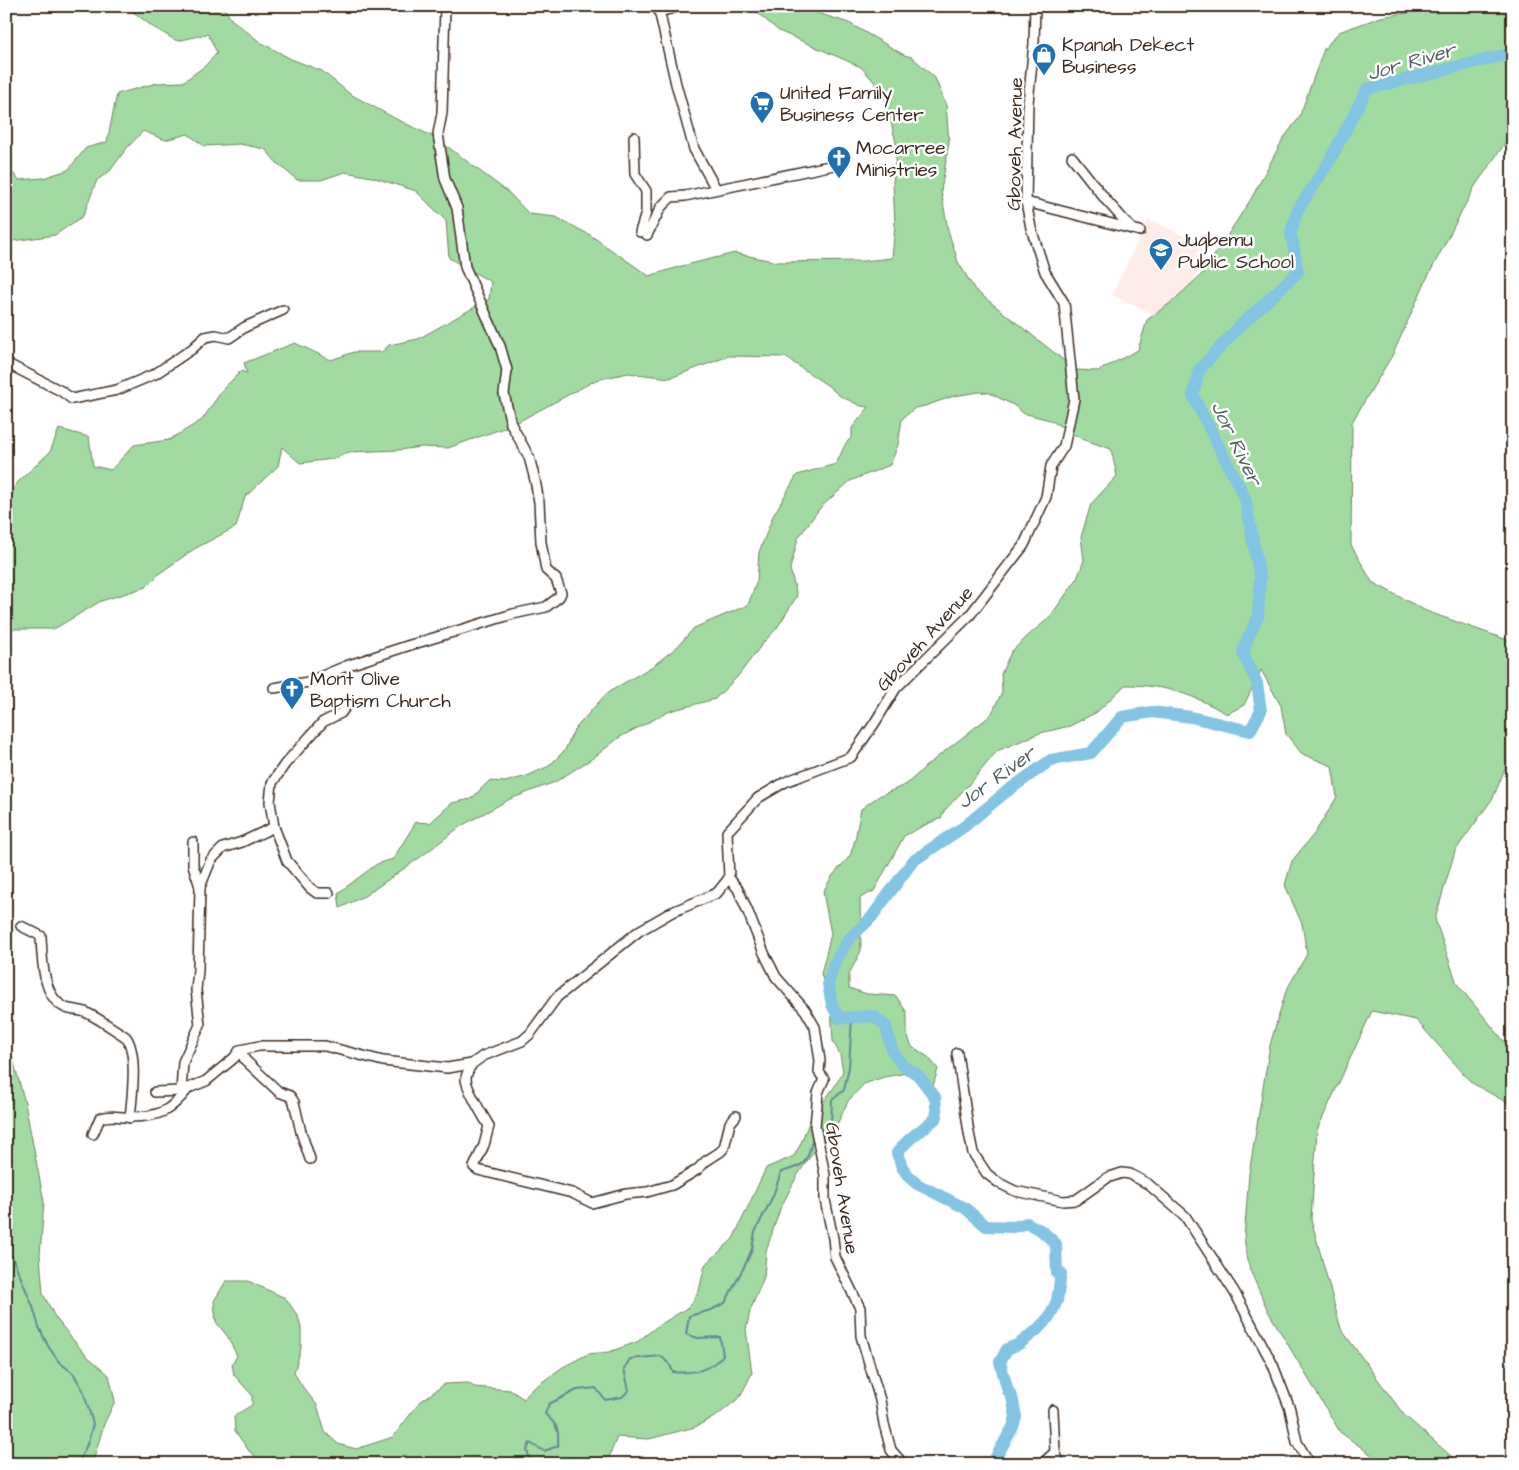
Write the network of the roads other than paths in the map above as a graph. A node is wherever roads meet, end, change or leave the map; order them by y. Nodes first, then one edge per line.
1 (445, 6) edge
2 (681, 6) edge
3 (1035, 6) edge
4 (659, 9) edge
5 (634, 136) dead end
6 (1072, 157) dead end
7 (834, 165) dead end
8 (716, 189) junction
9 (1026, 202) junction
10 (283, 310) dead end
11 (6, 363) edge
12 (274, 688) dead end
13 (348, 703) dead end
14 (274, 827) junction
15 (193, 842) dead end
16 (730, 878) junction
17 (200, 887) junction
18 (329, 893) dead end
19 (21, 926) dead end
20 (240, 1050) junction
21 (957, 1053) dead end
22 (472, 1064) junction
23 (185, 1089) junction
24 (155, 1092) dead end
25 (736, 1116) dead end
26 (130, 1118) junction
27 (93, 1134) dead end
28 (310, 1159) dead end
29 (1053, 1410) dead end
30 (1054, 1452) junction
31 (903, 1464) edge
32 (1042, 1464) edge
33 (1060, 1464) edge
34 (1310, 1464) edge

1 - 12 street
2 - 4 street
3 - 9 street, Gboveh Avenue
4 - 8 street
5 - 8 street
6 - 9 street
7 - 8 street
9 - 16 street, Gboveh Avenue
10 - 11 street
13 - 14 street
14 - 17 street
14 - 18 street
15 - 17 street
16 - 22 street
16 - 31 street, Gboveh Avenue
17 - 23 street
19 - 26 street
20 - 22 street
20 - 23 street
20 - 28 street
21 - 34 street
22 - 25 street
23 - 24 street
23 - 26 street
26 - 27 street
29 - 30 street
30 - 32 street
30 - 33 street

